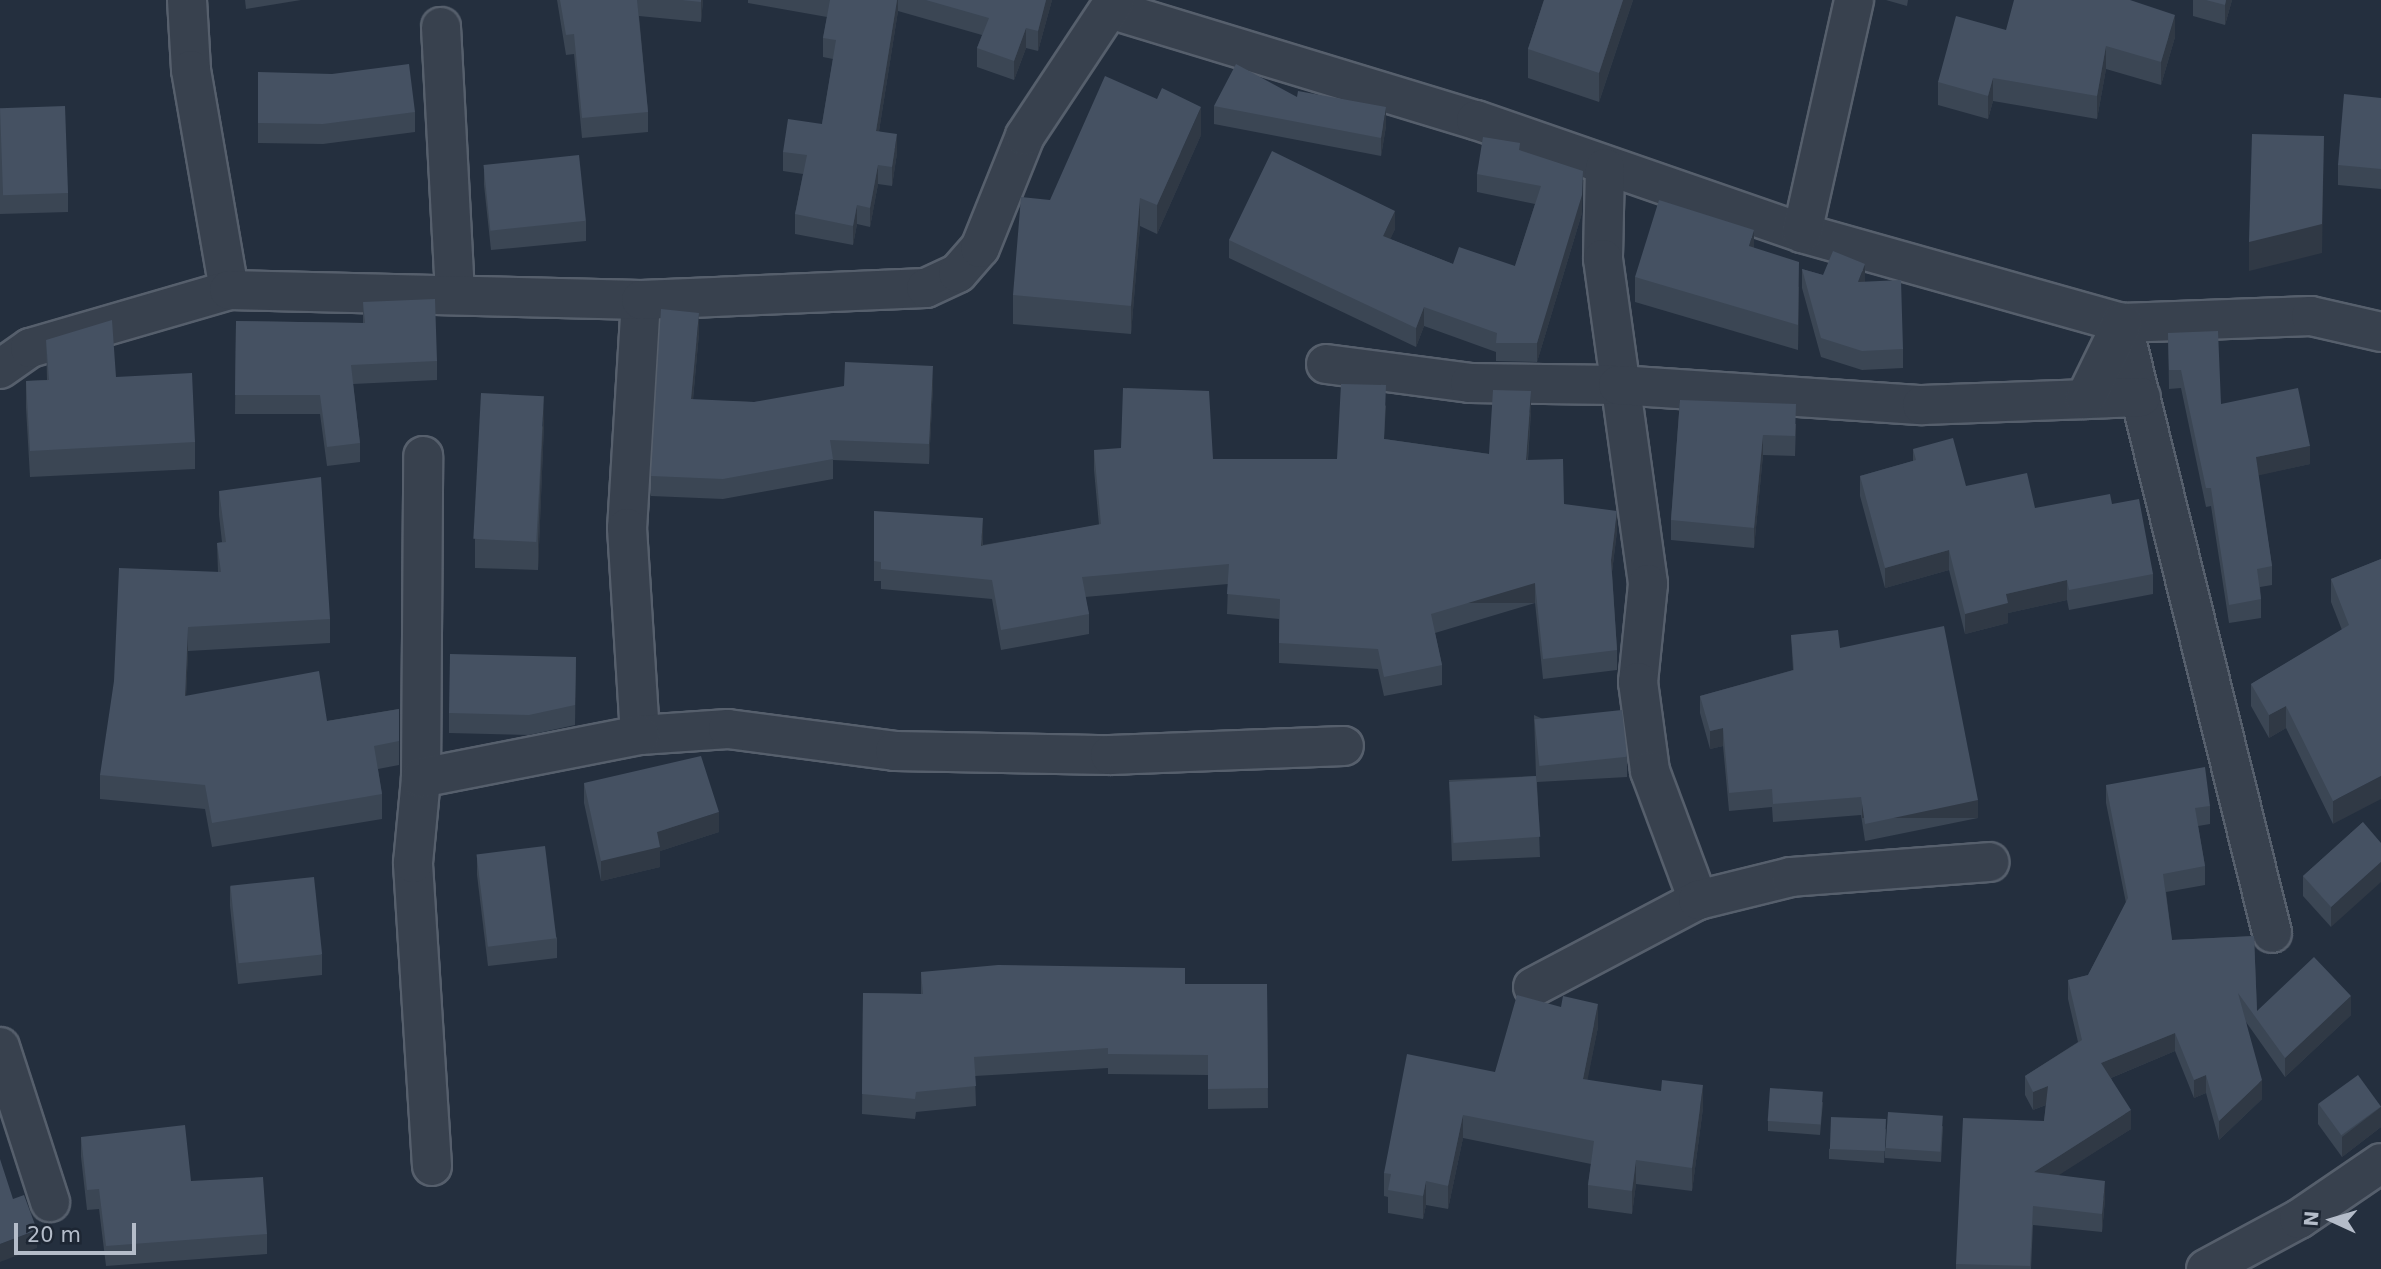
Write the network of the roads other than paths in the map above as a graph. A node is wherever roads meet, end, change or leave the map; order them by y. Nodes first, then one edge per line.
1 (187, 0) edge
2 (1854, 0) edge
3 (1112, 5) edge
4 (441, 27) dead end
5 (1605, 168) junction
6 (1802, 233) junction
7 (229, 290) junction
8 (455, 293) junction
9 (640, 300) junction
10 (2122, 323) junction
11 (2381, 332) edge
12 (1326, 364) dead end
13 (0, 369) edge
14 (1618, 386) junction
15 (2141, 397) junction
16 (2085, 399) junction
17 (423, 456) dead end
18 (640, 735) junction
19 (1344, 746) dead end
20 (421, 778) junction
21 (1989, 862) dead end
22 (1698, 900) junction
23 (2272, 933) dead end
24 (1533, 987) dead end
25 (0, 1047) edge
26 (2381, 1163) edge
27 (432, 1166) dead end
28 (50, 1202) dead end
29 (2206, 1269) edge

1 - 7 street
2 - 6 street
3 - 5 street
3 - 9 street
4 - 8 street
5 - 6 street
5 - 14 street
6 - 10 street
7 - 8 street
7 - 13 street
8 - 9 street
9 - 18 street
10 - 11 street
10 - 15 street
10 - 16 street
12 - 14 street
14 - 16 street
14 - 22 street
15 - 16 street
15 - 23 street
17 - 20 street
18 - 19 street
18 - 20 street
20 - 27 street
21 - 22 street
22 - 24 street
25 - 28 street
26 - 29 street

